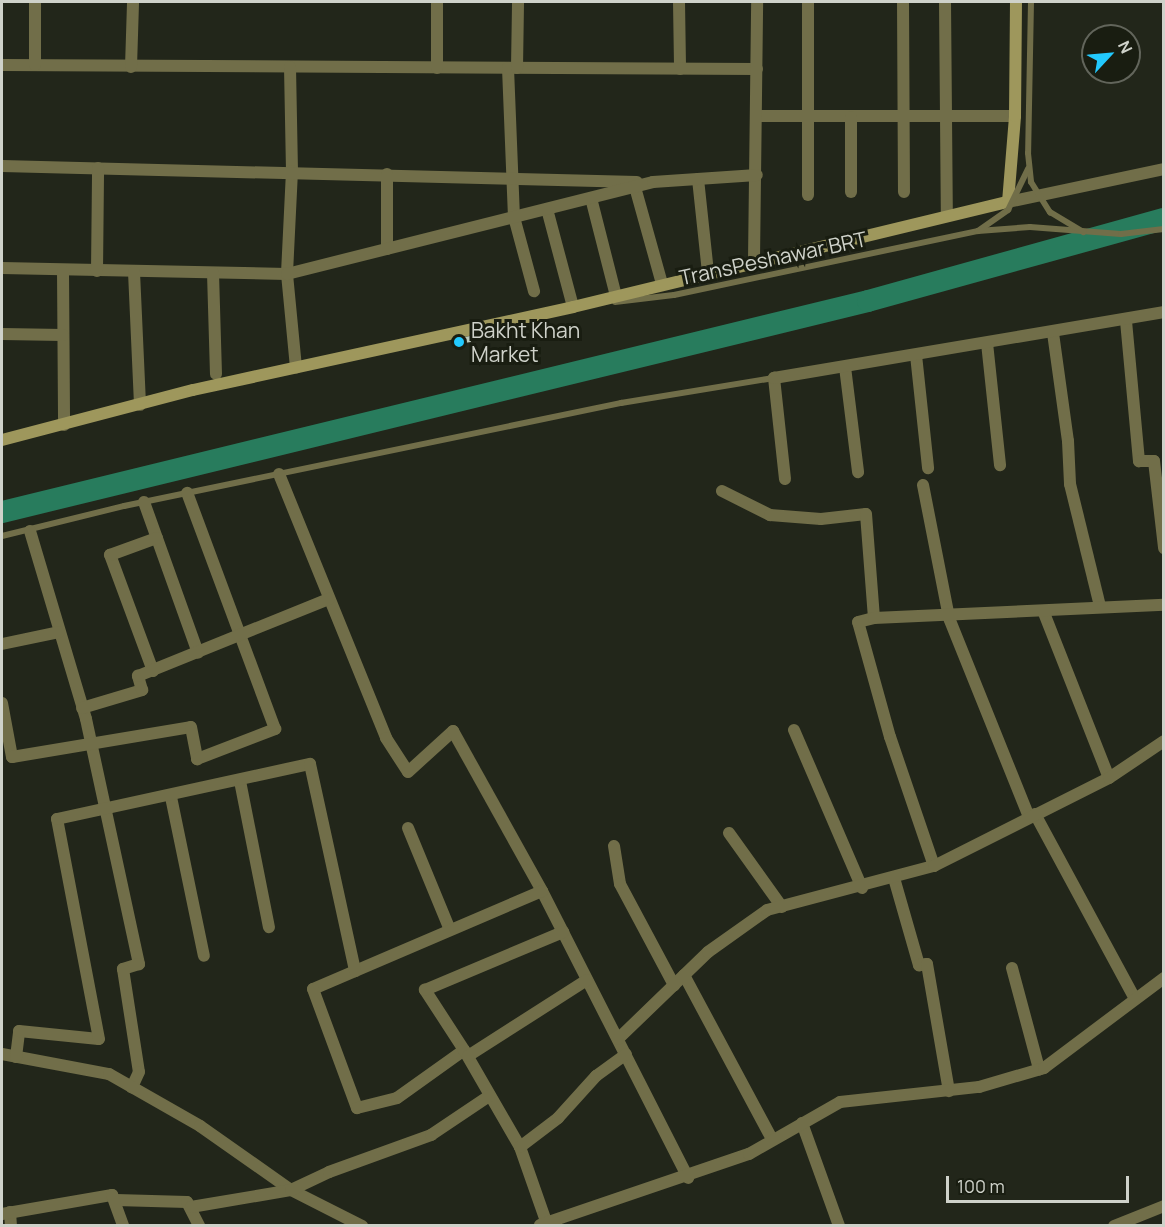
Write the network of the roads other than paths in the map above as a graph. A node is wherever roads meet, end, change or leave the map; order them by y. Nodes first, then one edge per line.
1 (35, 2) edge
2 (133, 2) edge
3 (437, 2) edge
4 (518, 2) edge
5 (679, 2) edge
6 (757, 2) edge
7 (808, 2) edge
8 (903, 2) edge
9 (945, 2) edge
10 (1016, 2) edge
11 (1031, 2) edge
12 (2, 65) edge
13 (35, 65) junction
14 (131, 67) junction
15 (290, 67) junction
16 (437, 68) junction
17 (513, 68) junction
18 (680, 69) junction
19 (756, 69) junction
20 (756, 116) junction
21 (808, 116) junction
22 (945, 116) junction
23 (1015, 116) junction
24 (851, 117) junction
25 (902, 117) junction
26 (2, 166) edge
27 (98, 168) junction
28 (1029, 168) junction
29 (1164, 169) edge
30 (292, 171) junction
31 (387, 174) junction
32 (757, 176) junction
33 (512, 178) junction
34 (698, 179) junction
35 (653, 182) junction
36 (635, 187) junction
37 (851, 192) dead end
38 (904, 192) dead end
39 (808, 195) dead end
40 (591, 198) junction
41 (1008, 202) junction
42 (547, 209) junction
43 (947, 214) junction
44 (514, 217) junction
45 (1164, 229) edge
46 (978, 231) junction
47 (1083, 232) junction
48 (387, 249) junction
49 (754, 261) junction
50 (2, 268) edge
51 (63, 271) junction
52 (97, 271) junction
53 (134, 272) junction
54 (708, 272) junction
55 (213, 273) junction
56 (287, 274) junction
57 (662, 284) junction
58 (534, 291) dead end
59 (616, 296) junction
60 (573, 307) junction
61 (1164, 312) edge
62 (1126, 321) junction
63 (1053, 333) junction
64 (2, 334) edge
65 (63, 335) junction
66 (987, 343) junction
67 (916, 355) junction
68 (845, 367) junction
69 (296, 368) junction
70 (216, 374) dead end
71 (774, 378) junction
72 (140, 405) junction
73 (64, 425) junction
74 (2, 440) edge
75 (1000, 465) dead end
76 (928, 468) dead end
77 (858, 472) dead end
78 (279, 474) junction
79 (785, 479) dead end
80 (923, 485) dead end
81 (722, 491) dead end
82 (188, 493) junction
83 (144, 502) junction
84 (30, 531) junction
85 (2, 536) edge
86 (157, 538) junction
87 (1164, 548) edge
88 (329, 599) junction
89 (1164, 605) edge
90 (1100, 606) junction
91 (1044, 613) junction
92 (874, 618) junction
93 (949, 618) junction
94 (59, 632) junction
95 (243, 635) junction
96 (2, 644) edge
97 (198, 653) junction
98 (153, 671) junction
99 (2, 703) edge
100 (82, 708) junction
101 (794, 730) dead end
102 (1164, 741) edge
103 (91, 745) junction
104 (7, 758) edge
105 (1109, 778) junction
106 (240, 781) junction
107 (171, 797) junction
108 (103, 810) junction
109 (1032, 815) junction
110 (408, 828) dead end
111 (729, 832) dead end
112 (614, 846) dead end
113 (934, 866) junction
114 (894, 878) junction
115 (862, 888) junction
116 (542, 891) junction
117 (782, 907) junction
118 (269, 927) dead end
119 (450, 930) junction
120 (563, 932) junction
121 (204, 956) dead end
122 (1012, 968) dead end
123 (355, 971) junction
124 (684, 975) junction
125 (1164, 978) edge
126 (587, 980) junction
127 (674, 985) junction
128 (1135, 999) junction
129 (618, 1039) junction
130 (466, 1053) junction
131 (2, 1054) edge
132 (626, 1054) junction
133 (16, 1057) junction
134 (1038, 1069) junction
135 (132, 1087) junction
136 (949, 1091) junction
137 (489, 1096) junction
138 (802, 1123) junction
139 (772, 1139) junction
140 (520, 1147) junction
141 (688, 1178) junction
142 (291, 1190) junction
143 (116, 1200) junction
144 (1164, 1206) edge
145 (191, 1207) junction
146 (6, 1213) edge
147 (563, 1222) edge
148 (544, 1225) edge
149 (11, 1226) edge
150 (123, 1226) edge
151 (199, 1226) edge
152 (362, 1226) edge
153 (839, 1226) edge
154 (1114, 1226) edge

1 - 13 street
2 - 14 street
3 - 16 street
4 - 17 street
5 - 18 street
6 - 19 street
7 - 21 street
8 - 25 street
9 - 22 street
10 - 23 street
11 - 28 lane, TransPeshawar BRT, bridge
12 - 13 street
13 - 14 street
14 - 15 street
15 - 16 street
15 - 30 street
16 - 17 street
17 - 18 street
17 - 33 street
18 - 19 street
19 - 20 street
20 - 21 street
20 - 32 street
21 - 24 street
21 - 39 street
22 - 23 street
22 - 25 street
22 - 43 street
23 - 41 street
24 - 25 street
24 - 37 street
25 - 38 street
26 - 27 street
27 - 30 street
27 - 52 street
28 - 46 lane, TransPeshawar BRT, bridge
28 - 47 lane, TransPeshawar BRT, bridge
29 - 41 street
30 - 31 street
30 - 56 street
31 - 33 street
31 - 48 street
32 - 34 street
32 - 49 street
33 - 35 street
33 - 44 street
34 - 35 street
34 - 54 street
35 - 36 street
36 - 40 street
36 - 57 street
40 - 42 street
40 - 59 street
41 - 43 street
42 - 44 street
42 - 60 street
43 - 49 street
44 - 48 street
44 - 58 street
45 - 47 lane, TransPeshawar BRT
46 - 47 lane, TransPeshawar BRT, bridge
46 - 60 lane, TransPeshawar BRT
48 - 56 street
49 - 54 street
50 - 51 street
51 - 52 street
51 - 65 street
52 - 53 street
53 - 55 street
53 - 72 street
54 - 57 street
55 - 56 street
55 - 70 street
56 - 69 street
57 - 59 street
59 - 60 street
60 - 69 street
61 - 62 street
62 - 63 street
62 - 87 street
63 - 66 street
63 - 90 street
64 - 65 street
65 - 73 street
66 - 67 street
66 - 75 street
67 - 68 street
67 - 76 street
68 - 71 street
68 - 77 street
69 - 72 street
71 - 78 lane
71 - 79 street
72 - 73 street
73 - 74 street
78 - 82 lane
78 - 88 street
80 - 93 street
81 - 92 street
82 - 83 lane
82 - 95 street
83 - 84 lane
83 - 86 street
84 - 85 lane
84 - 94 street
86 - 97 street
86 - 98 street
88 - 95 street
88 - 116 street
89 - 90 street
90 - 91 street
91 - 93 street
91 - 105 street
92 - 93 street
92 - 113 street
93 - 109 street
94 - 96 street
94 - 100 street
95 - 97 street
95 - 103 street
97 - 98 street
98 - 100 street
99 - 104 street
100 - 103 street
101 - 115 street
102 - 105 street
103 - 104 street
103 - 108 street
105 - 109 street
106 - 107 street
106 - 118 street
106 - 123 street
107 - 108 street
107 - 121 street
108 - 133 street
108 - 135 street
109 - 113 street
109 - 128 street
110 - 119 street
111 - 117 street
112 - 127 street
113 - 114 street
114 - 115 street
114 - 136 street
115 - 117 street
116 - 119 street
116 - 120 street
117 - 124 street
119 - 123 street
120 - 126 street
120 - 130 street
122 - 134 street
123 - 130 street
124 - 127 street
124 - 139 street
125 - 128 street
126 - 129 street
126 - 130 street
127 - 129 street
128 - 134 street
129 - 132 street
130 - 137 street
131 - 133 street
132 - 140 street
132 - 141 street
133 - 135 street
134 - 136 street
135 - 142 street
136 - 138 street
137 - 140 street
137 - 142 street
138 - 139 street
138 - 153 street
139 - 141 street
140 - 148 street
141 - 147 street
142 - 145 street
142 - 152 street
143 - 145 street
143 - 146 street
143 - 150 street
144 - 154 street
145 - 151 street
146 - 149 street
147 - 148 street

